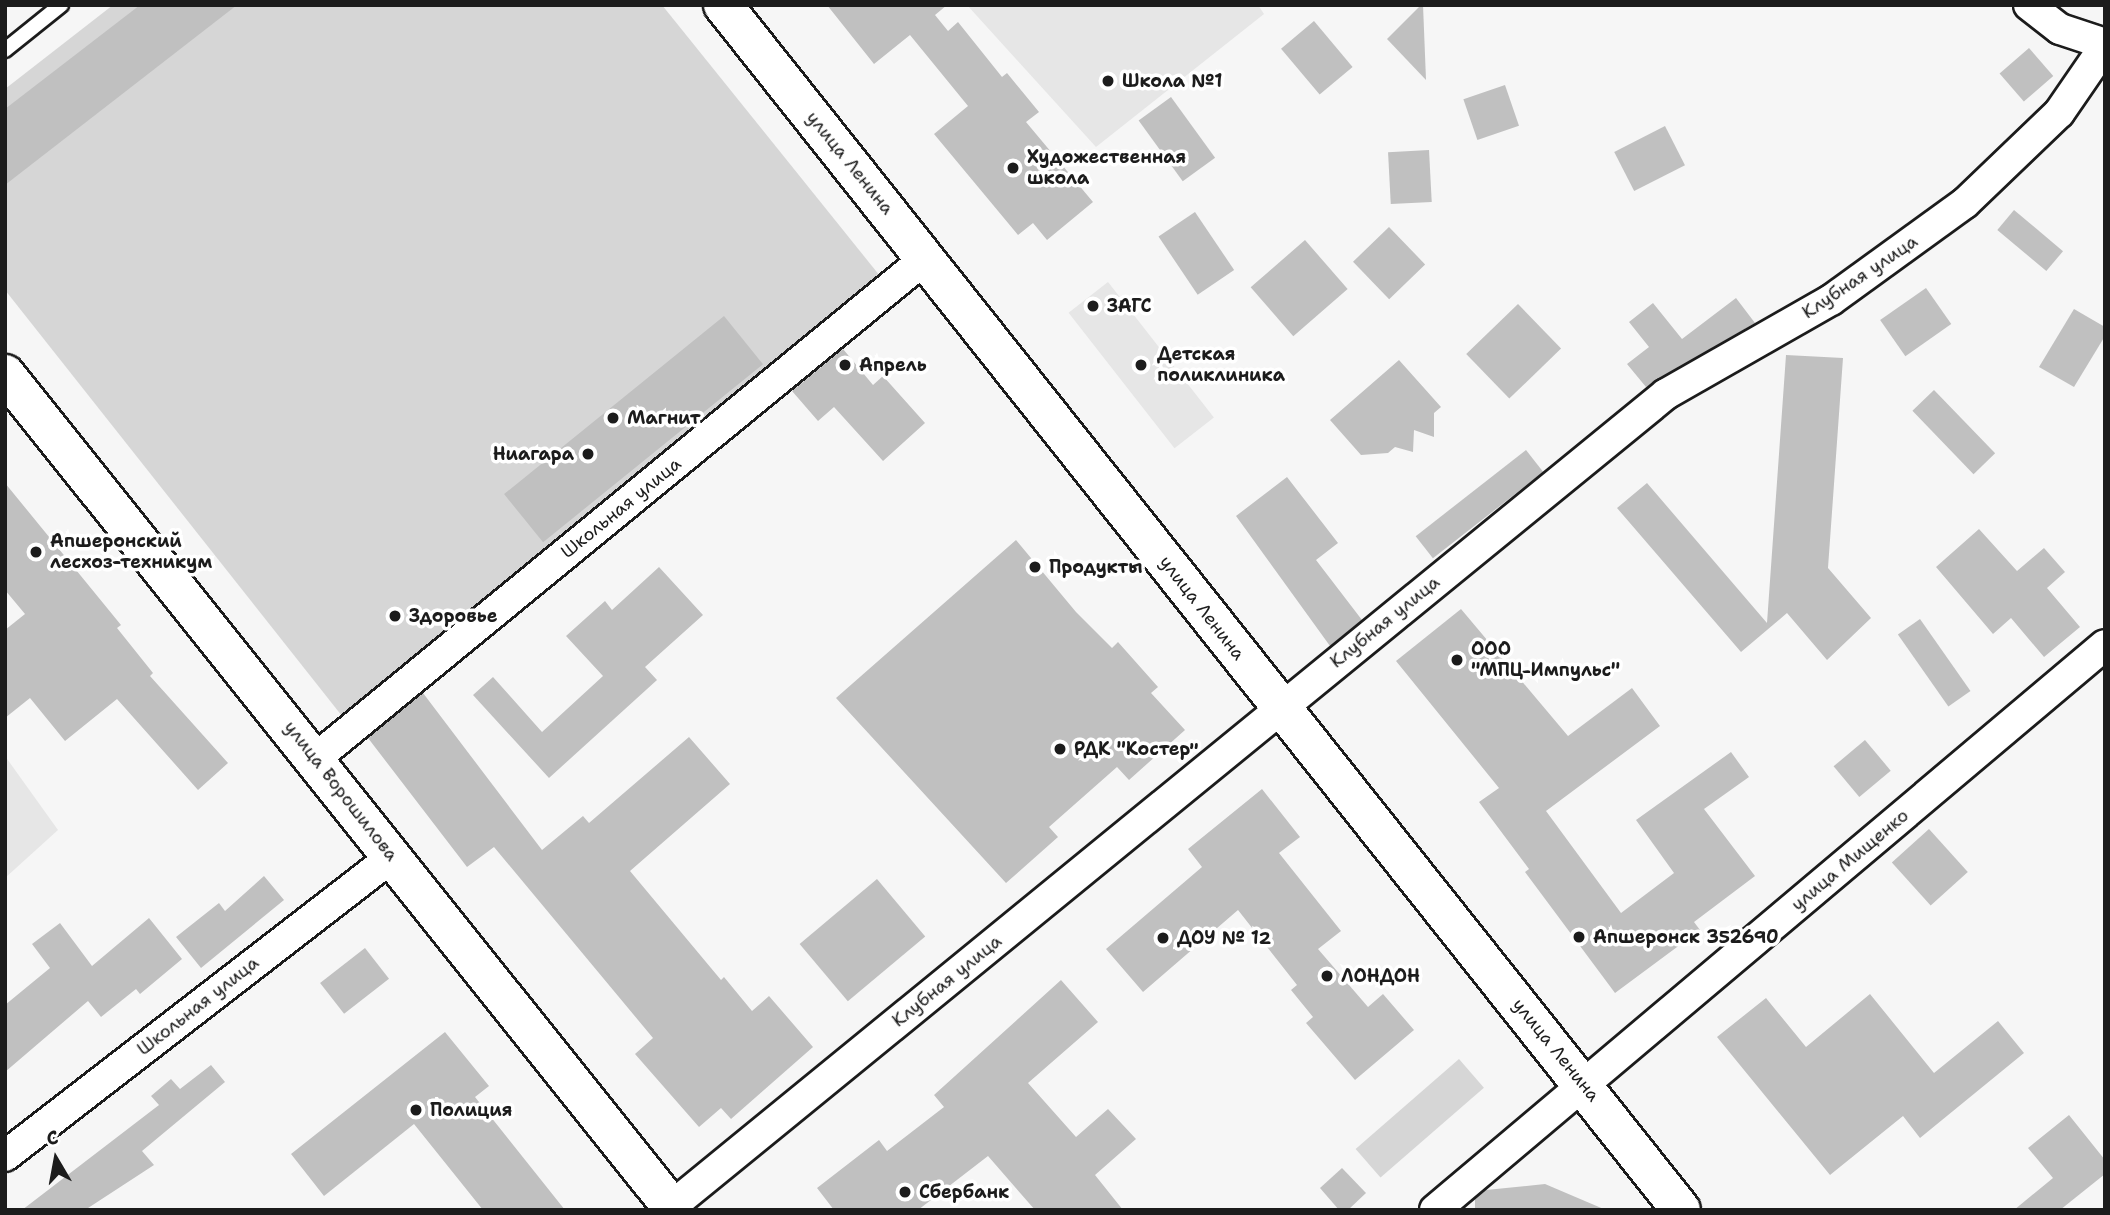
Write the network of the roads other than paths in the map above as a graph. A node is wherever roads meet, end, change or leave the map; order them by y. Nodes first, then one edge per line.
1 (61, 5) edge
2 (723, 5) edge
3 (2029, 5) edge
4 (2105, 45) edge
5 (5, 50) edge
6 (926, 258) junction
7 (5, 374) edge
8 (2105, 645) edge
9 (1280, 707) junction
10 (316, 758) junction
11 (392, 857) junction
12 (1584, 1084) junction
13 (5, 1156) edge
14 (671, 1209) edge
15 (1434, 1210) edge
16 (1681, 1210) edge

1 - 5 lane
2 - 6 main road, улица Ленина
3 - 4 street
4 - 9 street, Клубная улица
6 - 9 main road, улица Ленина
6 - 10 street, Школьная улица
7 - 10 main road, улица Ворошилова
8 - 12 street, улица Мищенко
9 - 12 main road, улица Ленина
9 - 14 street, Клубная улица
10 - 11 main road, улица Ворошилова
11 - 13 street, Школьная улица
11 - 14 main road, улица Ворошилова
12 - 15 street, улица Мищенко
12 - 16 main road, улица Ленина

